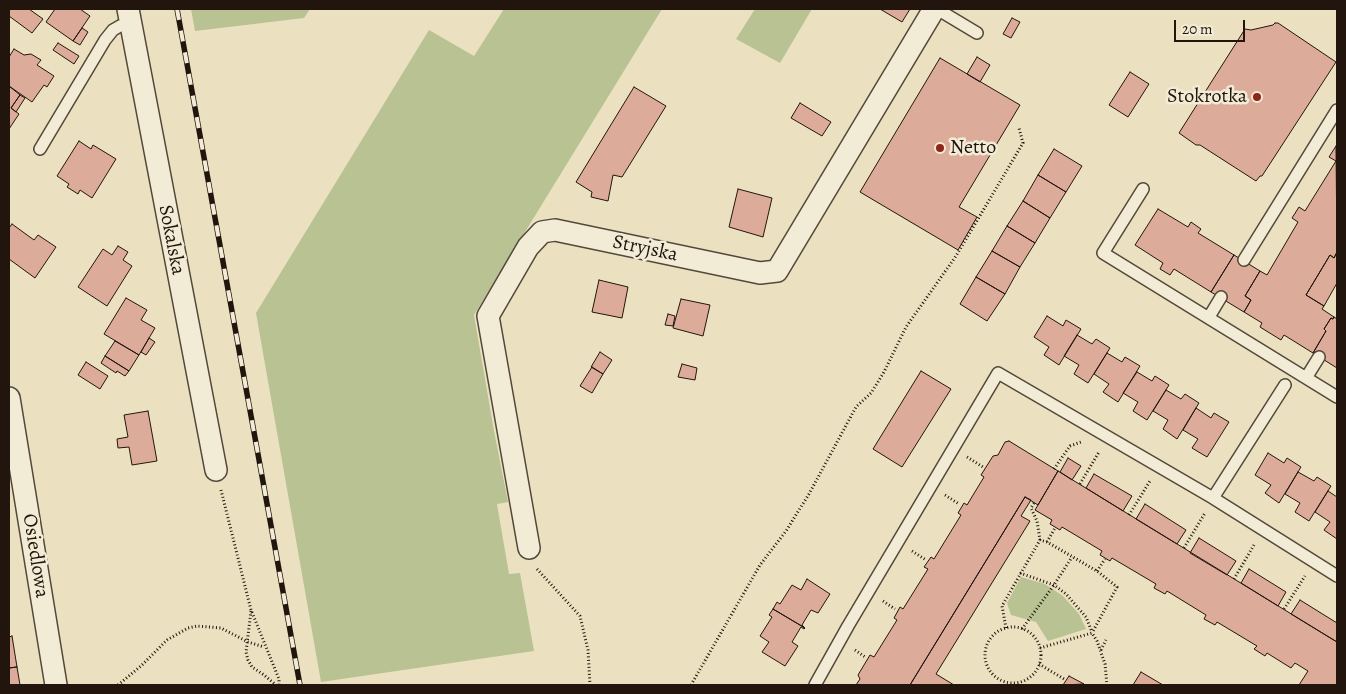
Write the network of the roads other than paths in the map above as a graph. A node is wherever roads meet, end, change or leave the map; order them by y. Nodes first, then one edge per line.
1 (935, 9) edge
2 (130, 17) edge
3 (977, 33) dead end
4 (1337, 110) edge
5 (40, 149) dead end
6 (1143, 189) dead end
7 (1244, 260) dead end
8 (1221, 297) dead end
9 (1209, 318) junction
10 (1319, 357) dead end
11 (1306, 378) junction
12 (1285, 385) dead end
13 (1337, 397) edge
14 (9, 398) edge
15 (216, 470) road end
16 (1213, 498) junction
17 (529, 548) road end
18 (1337, 576) edge
19 (56, 685) edge
20 (815, 685) edge

1 - 3 lane
1 - 17 street, Stryjska
2 - 5 lane
2 - 15 street, Sokalska
4 - 7 lane
6 - 9 lane
8 - 9 lane
9 - 11 lane
10 - 11 lane
11 - 13 lane
12 - 16 lane
14 - 19 street, Osiedlowa
16 - 18 lane
16 - 20 lane

